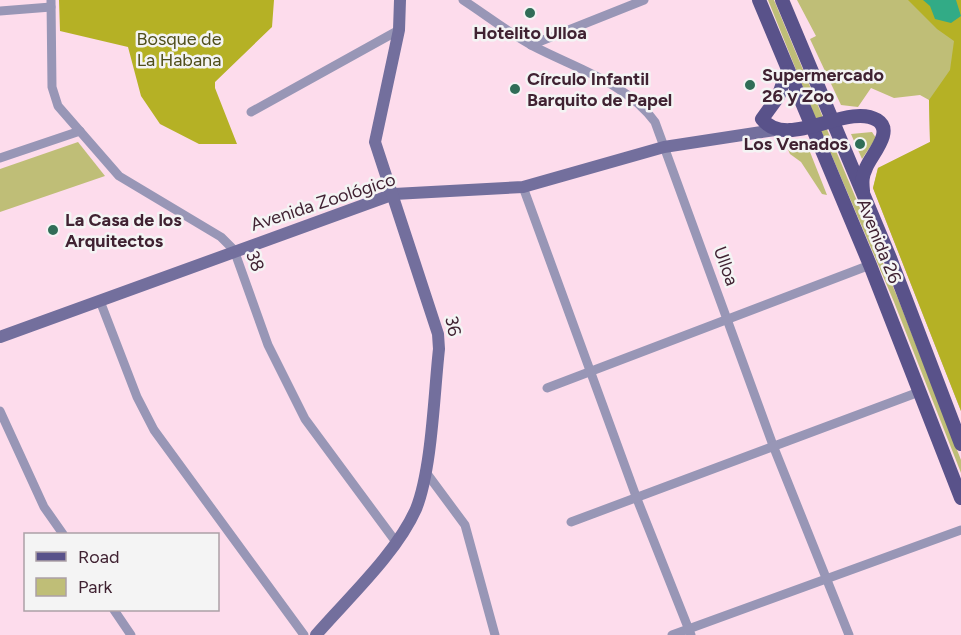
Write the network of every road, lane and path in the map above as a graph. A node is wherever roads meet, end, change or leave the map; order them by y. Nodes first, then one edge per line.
1 (400, 0) edge
2 (463, 0) edge
3 (644, 0) edge
4 (759, 0) edge
5 (782, 0) edge
6 (51, 4) edge
7 (0, 11) edge
8 (399, 30) junction
9 (531, 45) junction
10 (787, 72) junction
11 (251, 112) dead end
12 (762, 119) junction
13 (831, 122) junction
14 (813, 127) junction
15 (775, 130) junction
16 (80, 131) junction
17 (751, 134) junction
18 (664, 147) junction
19 (0, 159) edge
20 (523, 188) junction
21 (394, 194) junction
22 (864, 196) junction
23 (234, 250) junction
24 (870, 265) junction
25 (100, 301) junction
26 (728, 318) junction
27 (0, 337) edge
28 (592, 371) junction
29 (547, 388) dead end
30 (919, 392) junction
31 (0, 411) edge
32 (961, 444) edge
33 (774, 448) junction
34 (425, 471) junction
35 (961, 498) edge
36 (637, 499) junction
37 (571, 522) dead end
38 (961, 530) edge
39 (62, 533) edge
40 (396, 542) junction
41 (827, 578) junction
42 (115, 611) edge
43 (690, 632) edge
44 (131, 635) edge
45 (304, 635) edge
46 (316, 635) edge
47 (495, 635) edge
48 (672, 635) edge
49 (849, 635) edge

1 - 8 street, 36
2 - 9 street, Ulloa
3 - 9 street
4 - 10 main road, Avenida 26
5 - 13 main road, Avenida 26
6 - 7 street
6 - 16 street, 38
8 - 11 street
8 - 21 street, 36
9 - 18 street, Ulloa
10 - 12 main road
10 - 14 main road, Avenida 26
12 - 15 main road
12 - 17 street
13 - 14 main road
13 - 22 main road, Avenida 26
13 - 22 main road
14 - 15 main road
14 - 24 main road, Avenida 26
15 - 17 street, Avenida Zoológico
16 - 19 street
16 - 23 street, 38
17 - 18 street, Avenida Zoológico
18 - 20 street, Avenida Zoológico
18 - 26 street, Ulloa
20 - 21 street, Avenida Zoológico
20 - 28 street
21 - 23 street, Avenida Zoológico
21 - 34 street, 36
22 - 32 main road, Avenida 26
23 - 25 street, Avenida Zoológico
23 - 40 street, 38
24 - 26 street
24 - 30 main road, Avenida 26
25 - 27 street, Avenida Zoológico
25 - 45 street
26 - 28 street
26 - 33 street, Ulloa
28 - 29 street
28 - 36 street
30 - 33 street
30 - 35 main road, Avenida 26
31 - 39 street
33 - 36 street
33 - 41 street, Ulloa
34 - 40 street, 36
34 - 47 street
36 - 37 street
36 - 43 street
38 - 41 street
40 - 46 street, 36
41 - 43 street
41 - 49 street, Ulloa
42 - 44 street
43 - 48 street

